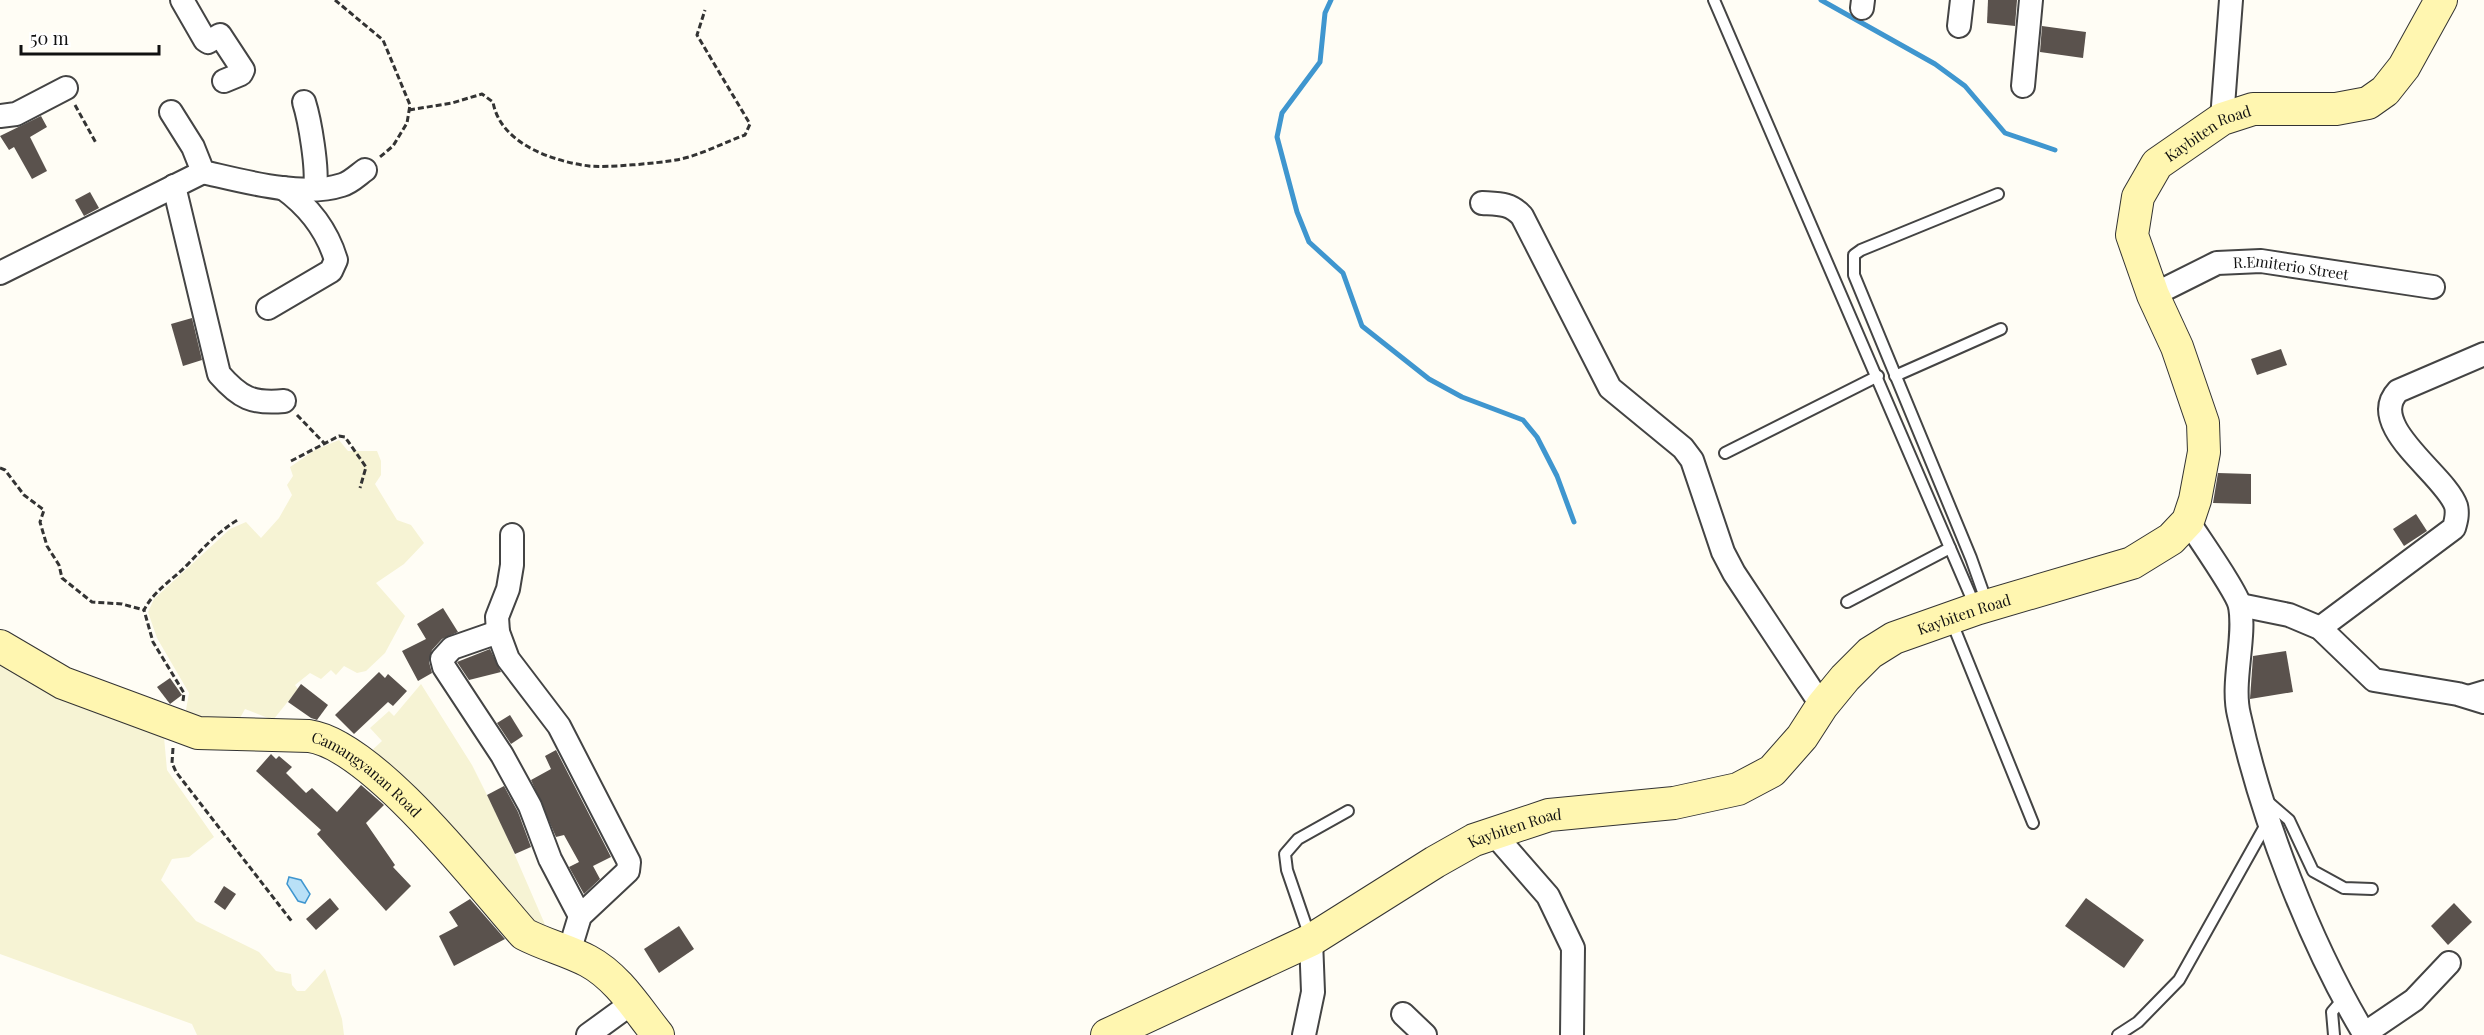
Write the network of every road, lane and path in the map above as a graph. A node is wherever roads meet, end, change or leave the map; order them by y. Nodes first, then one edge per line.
1 (182, 0) edge
2 (335, 0) edge
3 (1714, 0) edge
4 (1962, 0) edge
5 (2031, 0) edge
6 (2231, 0) edge
7 (2441, 0) edge
8 (705, 10) dead end
9 (1959, 26) dead end
10 (224, 81) dead end
11 (2023, 86) dead end
12 (66, 88) joint
13 (304, 102) dead end
14 (409, 110) junction
15 (171, 112) dead end
16 (0, 116) edge
17 (2222, 119) junction
18 (96, 143) dead end
19 (365, 170) joint
20 (203, 172) junction
21 (174, 186) junction
22 (283, 188) junction
23 (315, 188) junction
24 (1998, 194) dead end
25 (1482, 203) dead end
26 (0, 273) edge
27 (2433, 287) dead end
28 (2153, 295) junction
29 (268, 308) dead end
30 (2001, 329) dead end
31 (2484, 354) edge
32 (1895, 375) junction
33 (1878, 376) junction
34 (284, 401) joint
35 (325, 444) junction
36 (1725, 453) dead end
37 (291, 460) dead end
38 (0, 470) edge
39 (360, 488) dead end
40 (239, 519) dead end
41 (2188, 521) junction
42 (512, 535) dead end
43 (1950, 548) junction
44 (1847, 602) dead end
45 (2240, 605) junction
46 (144, 610) junction
47 (1972, 611) junction
48 (2320, 628) junction
49 (498, 632) junction
50 (0, 646) edge
51 (2484, 686) edge
52 (2458, 694) junction
53 (2484, 702) edge
54 (1822, 706) junction
55 (176, 726) junction
56 (2262, 796) junction
57 (1348, 811) dead end
58 (2268, 821) junction
59 (2033, 823) dead end
60 (1494, 834) junction
61 (2372, 889) dead end
62 (580, 916) junction
63 (293, 923) dead end
64 (1311, 940) junction
65 (569, 952) junction
66 (2449, 963) dead end
67 (2344, 998) junction
68 (632, 1003) junction
69 (1402, 1014) dead end
70 (588, 1035) edge
71 (658, 1035) edge
72 (1107, 1035) edge
73 (1304, 1035) edge
74 (1425, 1035) edge
75 (1572, 1035) edge
76 (2118, 1035) edge
77 (2334, 1035) edge
78 (2365, 1035) edge

1 - 10 street
2 - 14 path
3 - 33 lane
4 - 9 street
5 - 11 street
6 - 17 street
7 - 17 street, Kaybiten Road
8 - 14 path
12 - 16 street
12 - 18 path
13 - 23 street
14 - 19 path
15 - 20 street
17 - 28 street, Kaybiten Road
19 - 23 street
20 - 21 street
20 - 22 street
21 - 26 street
21 - 34 street
22 - 23 street
22 - 29 street
24 - 32 lane
25 - 54 street
27 - 28 street, R.Emiterio Street
28 - 41 street, Kaybiten Road
30 - 32 lane
31 - 48 street
32 - 47 lane
33 - 36 lane
33 - 43 lane
34 - 35 path
35 - 37 path
35 - 39 path
38 - 46 path
40 - 46 path
41 - 45 street
41 - 47 street, Kaybiten Road
42 - 49 street
43 - 44 lane
43 - 47 lane
45 - 48 street
45 - 56 street
46 - 55 path
47 - 54 street, Kaybiten Road
47 - 59 lane
48 - 52 street
49 - 62 street
49 - 62 street
50 - 55 street, Camangyanan Road
51 - 52 lane
52 - 53 street
54 - 60 street, Kaybiten Road
55 - 63 path
55 - 65 street, Camangyanan Road
56 - 58 street
56 - 61 lane
57 - 64 lane
58 - 67 street
58 - 76 lane
60 - 64 street, Kaybiten Road
60 - 75 street
62 - 65 street
64 - 72 street, Kaybiten Road
64 - 73 street
65 - 68 street, Camangyanan Road
66 - 78 street
67 - 77 lane
67 - 78 street
68 - 70 street
68 - 71 street, Camangyanan Road
69 - 74 street

